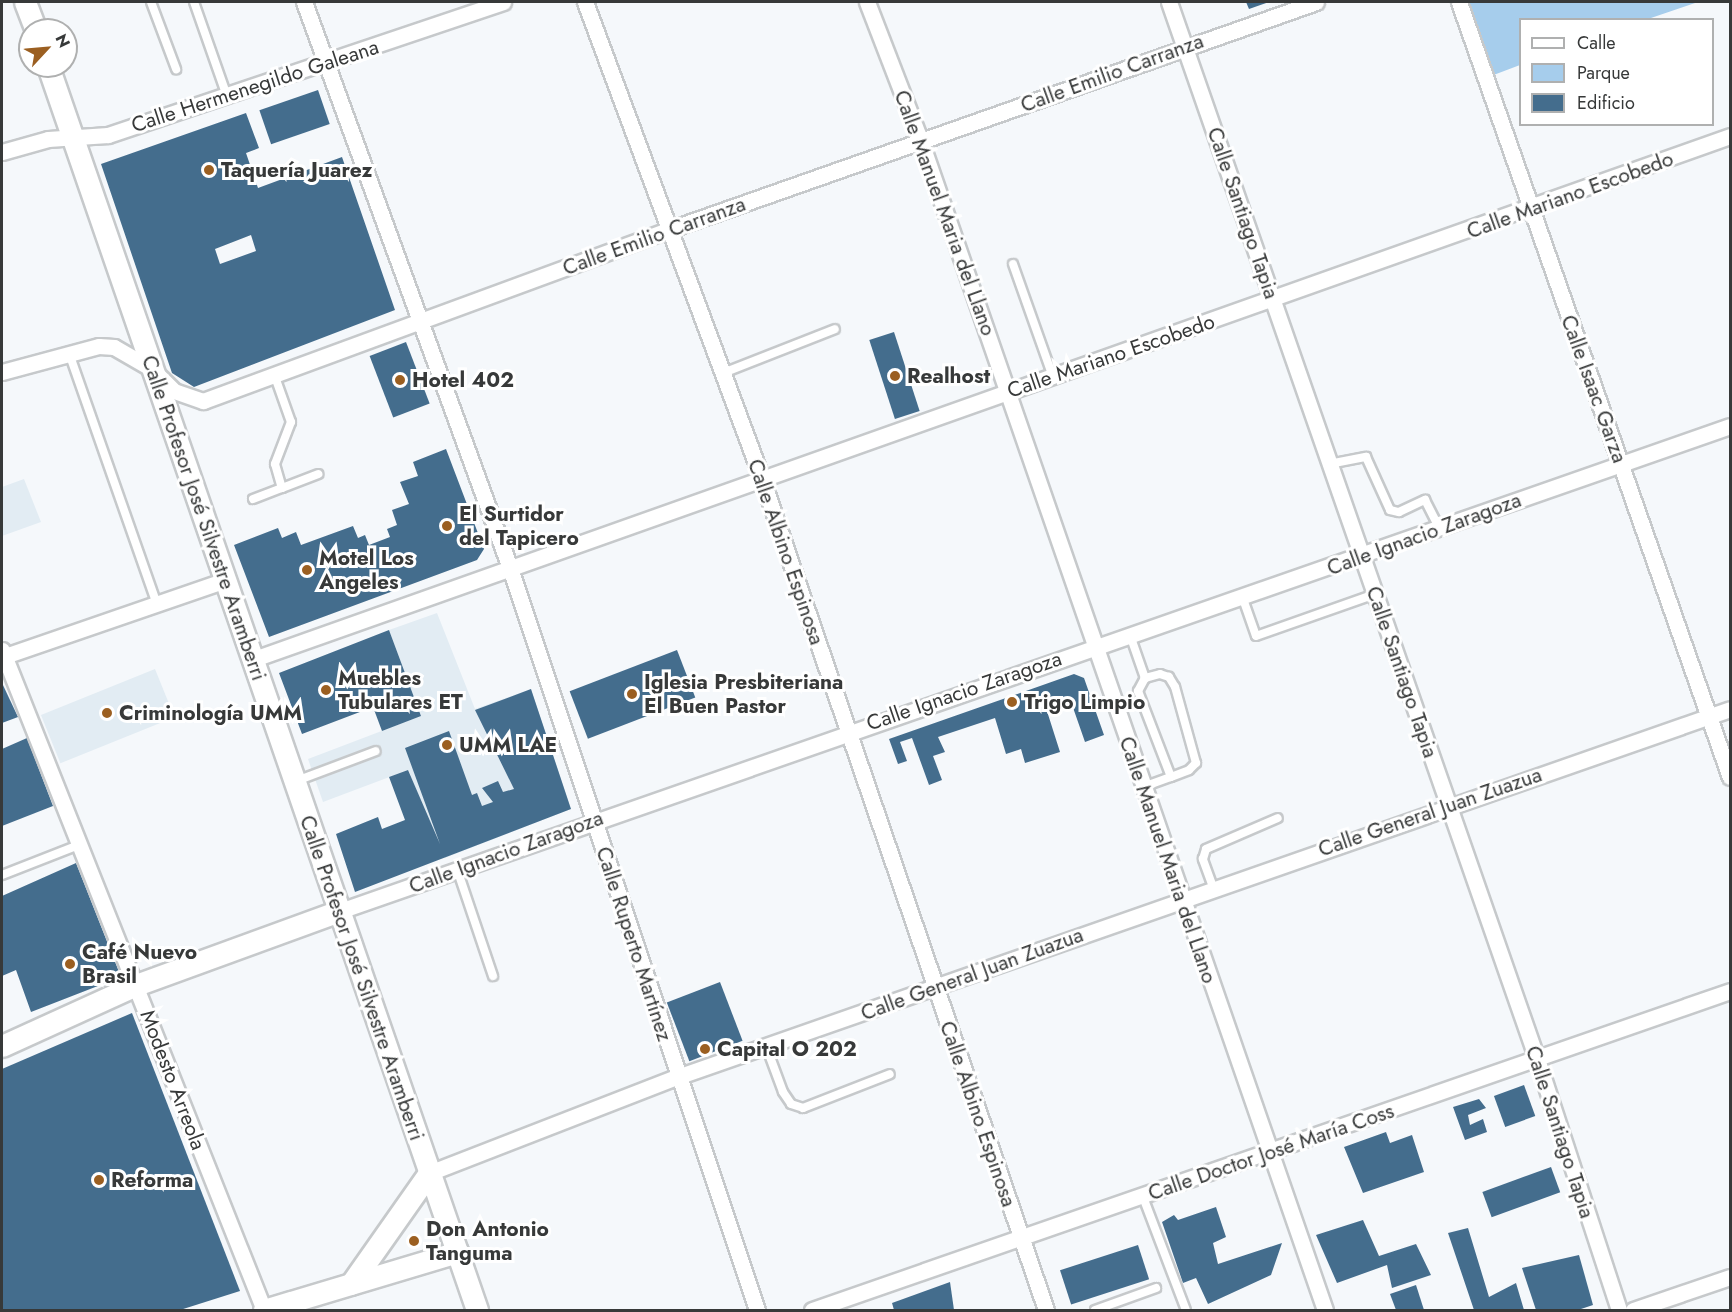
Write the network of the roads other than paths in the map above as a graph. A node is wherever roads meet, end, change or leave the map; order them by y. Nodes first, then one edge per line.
1 (26, 2) edge
2 (151, 2) edge
3 (194, 2) edge
4 (304, 2) edge
5 (503, 2) edge
6 (585, 2) edge
7 (867, 2) edge
8 (1169, 2) edge
9 (1316, 2) edge
10 (1459, 2) edge
11 (32, 18) edge
12 (1186, 46) junction
13 (324, 64) junction
14 (176, 69) dead end
15 (52, 78) edge
16 (227, 96) junction
17 (73, 136) junction
18 (1731, 136) edge
19 (921, 142) junction
20 (2, 152) edge
21 (1531, 210) junction
22 (668, 230) junction
23 (1013, 264) dead end
24 (1272, 300) junction
25 (418, 322) junction
26 (835, 329) dead end
27 (69, 353) junction
28 (152, 369) junction
29 (2, 372) edge
30 (274, 374) junction
31 (723, 374) junction
32 (1053, 376) junction
33 (1008, 392) junction
34 (1731, 426) edge
35 (1620, 463) junction
36 (1329, 464) junction
37 (318, 474) dead end
38 (762, 479) junction
39 (282, 488) junction
40 (253, 498) dead end
41 (1440, 529) junction
42 (1362, 558) junction
43 (510, 568) junction
44 (226, 580) junction
45 (1375, 594) junction
46 (1242, 597) junction
47 (157, 604) junction
48 (1130, 635) junction
49 (1094, 648) junction
50 (2, 654) edge
51 (254, 659) junction
52 (1145, 678) junction
53 (1731, 709) edge
54 (1709, 716) junction
55 (847, 730) junction
56 (376, 751) dead end
57 (1171, 777) junction
58 (1731, 777) edge
59 (294, 781) junction
60 (1143, 787) junction
61 (1449, 806) junction
62 (1278, 819) dead end
63 (594, 820) junction
64 (80, 845) junction
65 (458, 869) junction
66 (2, 875) edge
67 (1213, 887) junction
68 (1181, 899) junction
69 (337, 912) junction
70 (493, 976) dead end
71 (136, 985) junction
72 (936, 988) junction
73 (1731, 991) edge
74 (2, 1046) edge
75 (766, 1046) junction
76 (1538, 1062) junction
77 (890, 1074) dead end
78 (677, 1077) junction
79 (1270, 1151) junction
80 (429, 1173) junction
81 (1143, 1197) junction
82 (1021, 1239) junction
83 (457, 1252) junction
84 (1731, 1277) edge
85 (351, 1284) junction
86 (1156, 1288) dead end
87 (264, 1311) edge
88 (477, 1311) edge
89 (758, 1311) edge
90 (812, 1311) edge
91 (1046, 1311) edge
92 (1095, 1311) edge
93 (1186, 1311) edge
94 (1325, 1311) edge
95 (1619, 1311) edge
96 (1634, 1311) edge

1 - 11 main road
2 - 14 lane
3 - 16 lane
4 - 13 street, Calle Ruperto Martínez
5 - 13 street, Calle Hermenegildo Galeana
6 - 22 street, Calle Albino Espinosa
7 - 19 street, Calle Manuel Maria del Llano
8 - 12 street, Calle Santiago Tapia
9 - 12 street, Calle Emilio Carranza
10 - 21 street, Calle Isaac Garza
12 - 19 street, Calle Emilio Carranza
12 - 24 street, Calle Santiago Tapia
13 - 16 street, Calle Hermenegildo Galeana
13 - 25 street, Calle Ruperto Martínez
15 - 17 main road, Calle Profesor José Silvestre Aramberri
16 - 17 street, Calle Hermenegildo Galeana
17 - 20 street, Calle Hermenegildo Galeana
17 - 28 main road, Calle Profesor José Silvestre Aramberri
18 - 21 street, Calle Mariano Escobedo
19 - 22 street, Calle Emilio Carranza
19 - 33 street, Calle Manuel Maria del Llano
21 - 24 street, Calle Mariano Escobedo
21 - 35 street, Calle Isaac Garza
22 - 25 street, Calle Emilio Carranza
22 - 31 street, Calle Albino Espinosa
23 - 32 lane
24 - 32 street, Calle Mariano Escobedo
24 - 36 street, Calle Santiago Tapia
25 - 30 street, Calle Emilio Carranza
25 - 43 street, Calle Ruperto Martínez
26 - 31 lane
27 - 28 street, Calle Emilio Carranza
27 - 29 street, Calle Emilio Carranza
27 - 47 lane
28 - 30 street, Calle Emilio Carranza
28 - 44 main road, Calle Profesor José Silvestre Aramberri
30 - 39 lane
31 - 38 street, Calle Albino Espinosa
32 - 33 street, Calle Mariano Escobedo
33 - 38 street, Calle Mariano Escobedo
33 - 49 street, Calle Manuel Maria del Llano
34 - 35 street, Calle Ignacio Zaragoza
35 - 41 street, Calle Ignacio Zaragoza
35 - 54 street, Calle Isaac Garza
36 - 41 lane
36 - 42 street, Calle Santiago Tapia
37 - 39 lane
38 - 43 street, Calle Mariano Escobedo
38 - 55 street, Calle Albino Espinosa
39 - 40 lane
41 - 42 street, Calle Ignacio Zaragoza
42 - 45 street, Calle Santiago Tapia
42 - 46 street, Calle Ignacio Zaragoza
43 - 51 street, Calle Mariano Escobedo
43 - 63 street, Calle Ruperto Martínez
44 - 47 street
44 - 51 main road, Calle Profesor José Silvestre Aramberri
45 - 46 lane
45 - 61 street, Calle Santiago Tapia
46 - 48 street, Calle Ignacio Zaragoza
47 - 50 street
48 - 49 street, Calle Ignacio Zaragoza
48 - 52 lane
49 - 55 street, Calle Ignacio Zaragoza
49 - 60 street, Calle Manuel Maria del Llano
50 - 64 street, Modesto Arreola
51 - 59 main road, Calle Profesor José Silvestre Aramberri
52 - 57 lane
52 - 57 lane
53 - 54 street, Calle General Juan Zuazua
54 - 58 street, Calle Isaac Garza
54 - 61 street, Calle General Juan Zuazua
55 - 63 street, Calle Ignacio Zaragoza
55 - 72 street, Calle Albino Espinosa
56 - 59 lane
57 - 60 lane
59 - 69 main road, Calle Profesor José Silvestre Aramberri
60 - 68 street, Calle Manuel Maria del Llano
61 - 67 street, Calle General Juan Zuazua
61 - 76 street, Calle Santiago Tapia
62 - 67 lane
63 - 65 street, Calle Ignacio Zaragoza
63 - 78 street, Calle Ruperto Martínez
64 - 66 lane
64 - 71 street, Modesto Arreola
65 - 69 street, Calle Ignacio Zaragoza
65 - 70 lane
67 - 68 street, Calle General Juan Zuazua
68 - 72 street, Calle General Juan Zuazua
68 - 79 street, Calle Manuel Maria del Llano
69 - 71 main road, Calle Ignacio Zaragoza
69 - 80 main road, Calle Profesor José Silvestre Aramberri
71 - 74 main road, Calle Ignacio Zaragoza
71 - 87 street, Modesto Arreola
72 - 75 street, Calle General Juan Zuazua
72 - 82 street, Calle Albino Espinosa
73 - 76 street, Calle Doctor José María Coss
75 - 77 lane
75 - 78 street, Calle General Juan Zuazua
76 - 79 street, Calle Doctor José María Coss
76 - 95 street, Calle Santiago Tapia
78 - 80 street, Calle General Juan Zuazua
78 - 89 street, Calle Ruperto Martínez
79 - 81 street, Calle Doctor José María Coss
79 - 94 street, Calle Manuel Maria del Llano
80 - 83 main road, Calle Profesor José Silvestre Aramberri
80 - 85 main road
81 - 82 street, Calle Doctor José María Coss
81 - 93 lane
82 - 90 street, Calle Doctor José María Coss
82 - 91 street, Calle Albino Espinosa
83 - 85 main road
83 - 88 main road, Calle Profesor José Silvestre Aramberri
84 - 96 street
85 - 87 main road
86 - 92 lane

